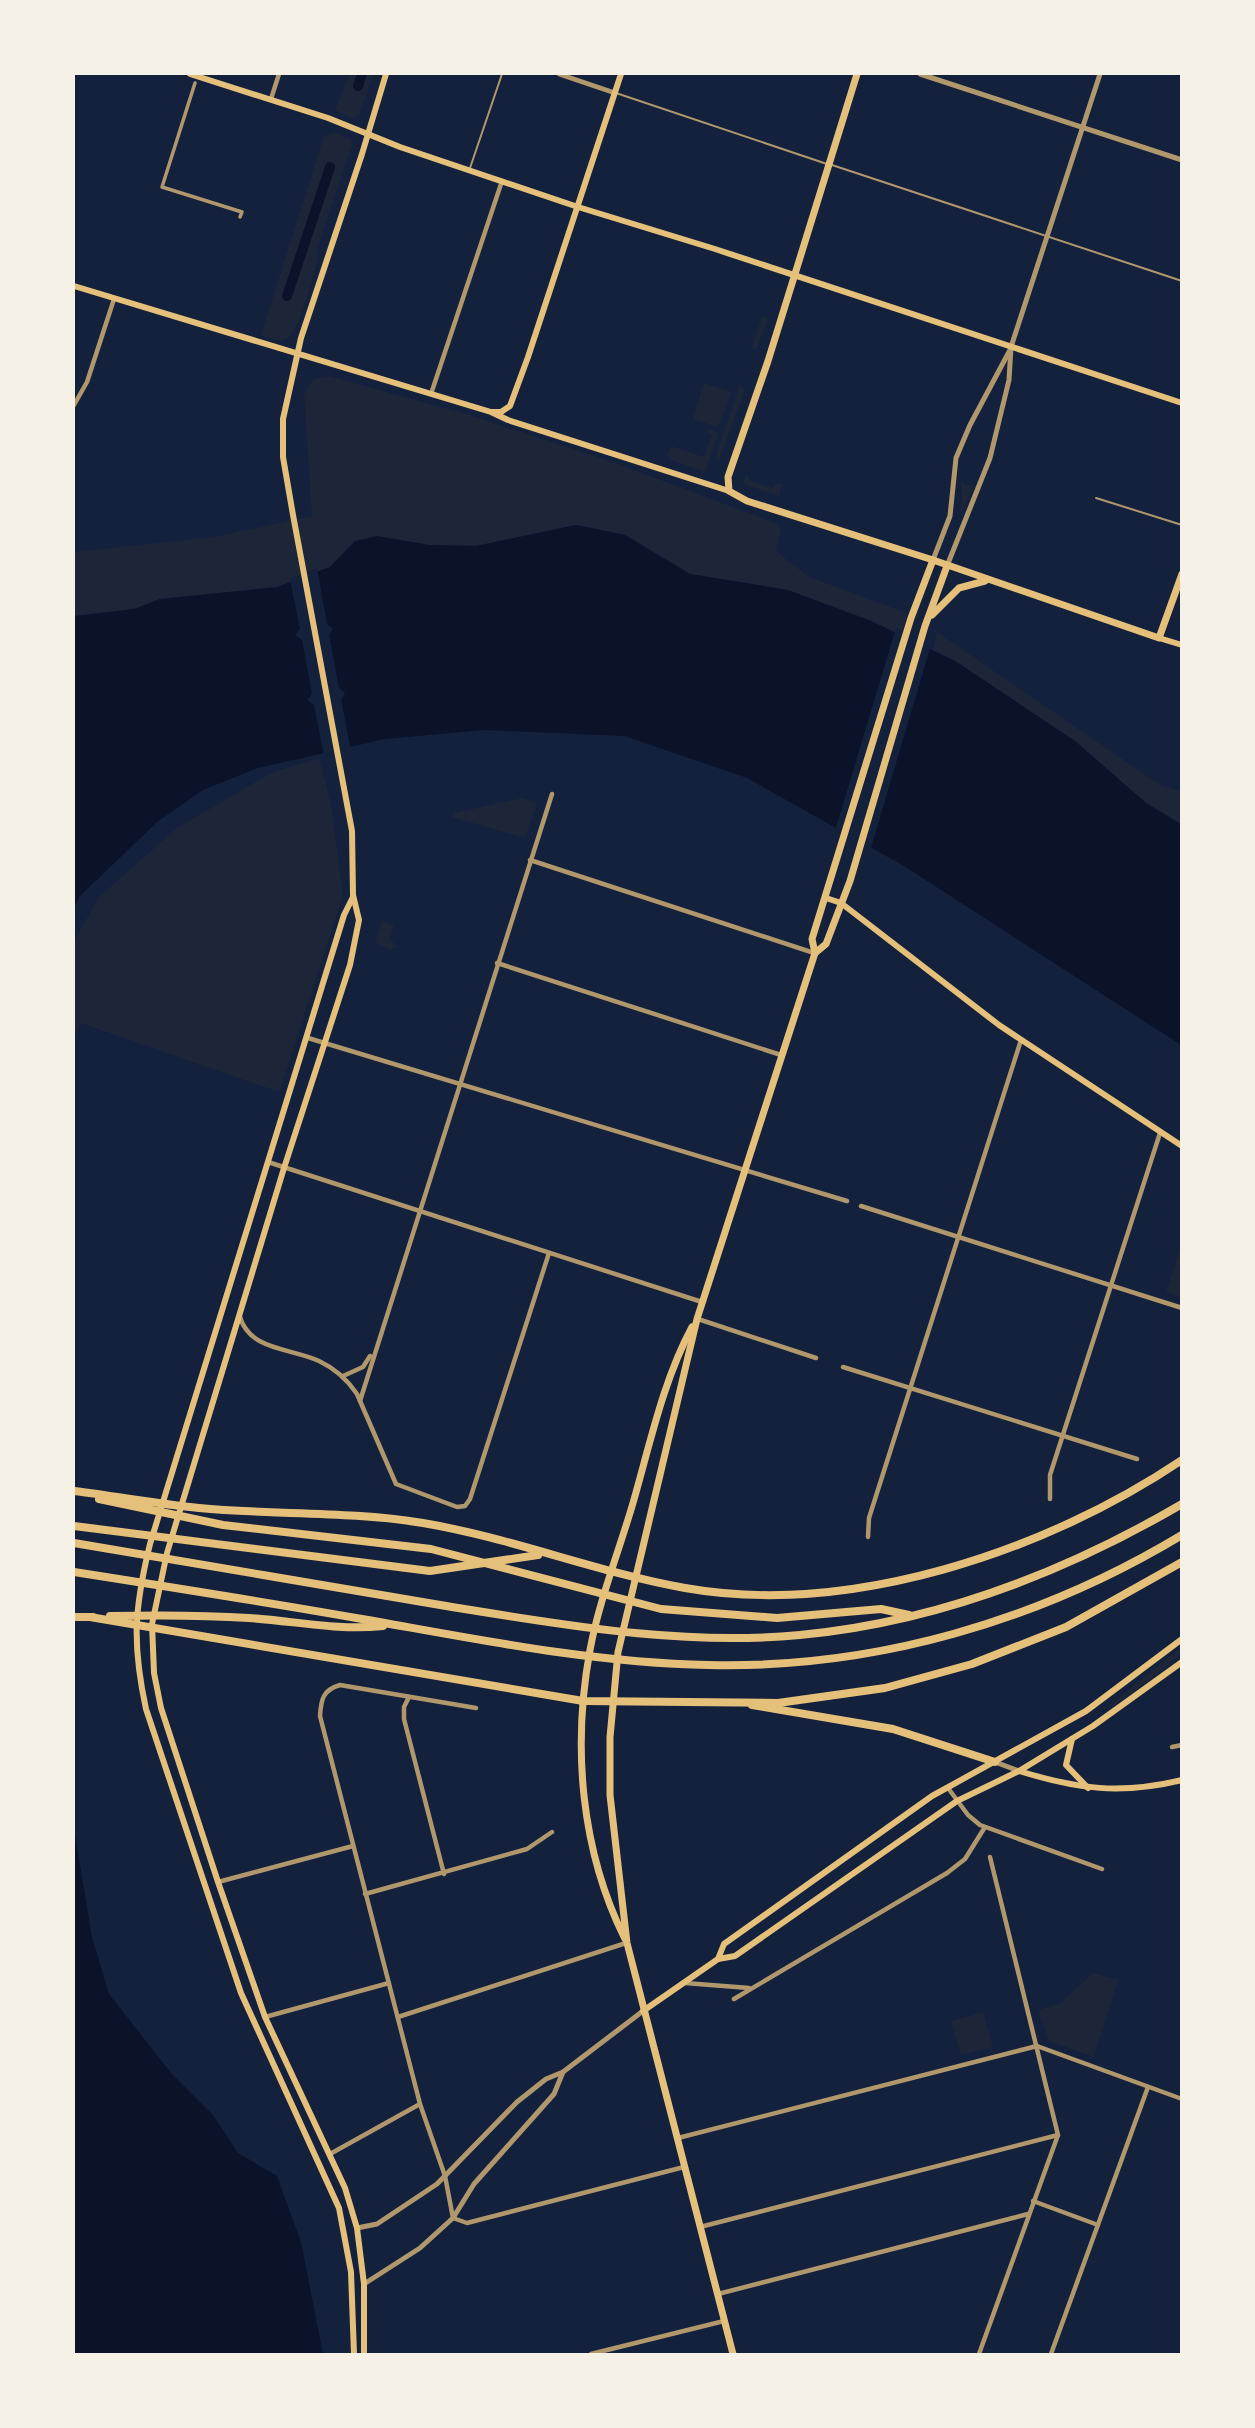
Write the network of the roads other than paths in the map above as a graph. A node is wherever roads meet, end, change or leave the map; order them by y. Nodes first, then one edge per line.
1 (190, 74) edge
2 (279, 74) edge
3 (386, 74) edge
4 (502, 74) edge
5 (559, 74) edge
6 (621, 74) edge
7 (857, 74) edge
8 (920, 74) edge
9 (1100, 74) edge
10 (195, 83) dead end
11 (615, 93) junction
12 (271, 99) junction
13 (1083, 126) junction
14 (367, 134) junction
15 (1181, 160) edge
16 (828, 164) junction
17 (470, 169) junction
18 (502, 181) junction
19 (578, 207) junction
20 (240, 217) dead end
21 (1046, 236) junction
22 (795, 276) junction
23 (1181, 281) edge
24 (74, 286) edge
25 (114, 299) junction
26 (1011, 347) junction
27 (297, 355) junction
28 (431, 394) junction
29 (1181, 403) edge
30 (74, 404) edge
31 (491, 412) junction
32 (729, 491) junction
33 (1096, 498) dead end
34 (1181, 525) edge
35 (933, 560) junction
36 (947, 566) junction
37 (1181, 574) edge
38 (987, 581) junction
39 (927, 623) junction
40 (1159, 638) junction
41 (1181, 645) edge
42 (552, 794) dead end
43 (530, 860) junction
44 (354, 895) junction
45 (826, 898) junction
46 (841, 903) junction
47 (815, 953) junction
48 (497, 963) junction
49 (308, 1038) junction
50 (1021, 1040) junction
51 (325, 1044) junction
52 (781, 1055) junction
53 (458, 1085) junction
54 (1160, 1133) junction
55 (1181, 1146) edge
56 (268, 1162) junction
57 (284, 1168) junction
58 (744, 1171) junction
59 (847, 1201) dead end
60 (861, 1206) dead end
61 (418, 1211) junction
62 (958, 1236) junction
63 (549, 1253) junction
64 (1110, 1284) junction
65 (702, 1302) junction
66 (1181, 1308) edge
67 (240, 1317) junction
68 (697, 1319) junction
69 (374, 1349) junction
70 (816, 1358) dead end
71 (843, 1367) dead end
72 (343, 1376) junction
73 (911, 1387) junction
74 (360, 1401) junction
75 (1062, 1436) junction
76 (1137, 1459) dead end
77 (1181, 1461) edge
78 (74, 1492) edge
79 (1050, 1499) dead end
80 (1181, 1504) edge
81 (146, 1505) junction
82 (74, 1526) edge
83 (1181, 1535) edge
84 (868, 1537) dead end
85 (74, 1543) edge
86 (552, 1556) junction
87 (1181, 1562) edge
88 (74, 1572) edge
89 (613, 1573) junction
90 (637, 1578) junction
91 (912, 1615) junction
92 (74, 1617) edge
93 (90, 1617) junction
94 (389, 1625) junction
95 (1181, 1639) edge
96 (1181, 1662) edge
97 (409, 1697) junction
98 (583, 1701) junction
99 (613, 1703) junction
100 (746, 1703) junction
101 (477, 1708) dead end
102 (1072, 1739) junction
103 (1181, 1745) edge
104 (1172, 1747) dead end
105 (995, 1762) junction
106 (1019, 1771) junction
107 (1181, 1780) edge
108 (947, 1787) junction
109 (1089, 1789) junction
110 (957, 1801) junction
111 (985, 1827) junction
112 (552, 1832) dead end
113 (353, 1846) junction
114 (990, 1857) dead end
115 (1102, 1869) dead end
116 (444, 1874) junction
117 (218, 1882) junction
118 (365, 1894) junction
119 (627, 1943) junction
120 (719, 1959) junction
121 (389, 1983) junction
122 (684, 1983) junction
123 (754, 1987) junction
124 (734, 1999) dead end
125 (643, 2011) junction
126 (265, 2017) junction
127 (398, 2017) junction
128 (1037, 2046) junction
129 (564, 2072) junction
130 (1149, 2087) junction
131 (1181, 2099) edge
132 (420, 2104) junction
133 (1058, 2134) junction
134 (678, 2138) junction
135 (330, 2154) junction
136 (685, 2166) junction
137 (445, 2176) junction
138 (1033, 2201) junction
139 (1028, 2214) junction
140 (453, 2218) junction
141 (1098, 2225) junction
142 (700, 2227) junction
143 (357, 2228) junction
144 (364, 2284) junction
145 (718, 2294) junction
146 (724, 2320) junction
147 (354, 2354) edge
148 (364, 2354) edge
149 (591, 2354) edge
150 (733, 2354) edge
151 (979, 2354) edge
152 (1051, 2354) edge

1 - 12 main road
2 - 12 street
3 - 14 main road
4 - 17 lane
5 - 11 street
6 - 11 main road
7 - 16 main road
8 - 13 street
9 - 13 street
10 - 20 street
11 - 16 lane
11 - 19 main road
12 - 14 main road
13 - 15 street
13 - 21 street
14 - 17 main road
14 - 27 main road
16 - 21 lane
16 - 22 main road
17 - 18 main road
18 - 19 main road
18 - 28 street
19 - 22 main road
19 - 31 main road
21 - 23 lane
21 - 26 street
22 - 26 main road
22 - 32 main road
24 - 25 main road
25 - 27 main road
25 - 30 street
26 - 29 main road
26 - 35 street
26 - 36 street
27 - 28 main road
27 - 44 main road
28 - 31 main road
31 - 32 main road
32 - 35 main road
33 - 34 lane
35 - 36 main road
35 - 45 main road
36 - 38 main road
36 - 39 main road
37 - 40 main road
38 - 39 main road
38 - 40 main road
39 - 46 main road
40 - 41 main road
42 - 43 street
43 - 47 street
43 - 48 street
44 - 49 main road
44 - 51 main road
45 - 46 main road
45 - 47 main road
46 - 47 main road
46 - 50 main road
47 - 52 main road
48 - 52 street
48 - 53 street
49 - 51 street
49 - 56 main road
50 - 54 main road
50 - 62 street
51 - 53 street
51 - 57 main road
52 - 58 main road
53 - 58 street
53 - 61 street
54 - 55 main road
54 - 64 street
56 - 57 street
56 - 147 main road
57 - 61 street
57 - 67 main road
58 - 59 street
58 - 65 main road
60 - 62 street
61 - 63 street
61 - 69 street
62 - 64 street
62 - 73 street
63 - 65 street
63 - 74 street
64 - 66 street
64 - 75 street
65 - 68 main road
67 - 72 street
67 - 117 main road
68 - 70 street
68 - 89 main road
68 - 90 main road
69 - 72 street
69 - 74 street
71 - 73 street
72 - 74 street
73 - 75 street
73 - 84 street
75 - 76 street
75 - 79 street
77 - 90 highway
78 - 81 highway
80 - 91 highway
81 - 86 highway
81 - 91 highway
82 - 86 highway
83 - 94 highway
85 - 91 highway
86 - 89 highway
87 - 100 highway
88 - 94 highway
89 - 90 highway
89 - 98 main road
90 - 99 main road
92 - 93 highway
93 - 94 highway
93 - 98 highway
95 - 105 main road
96 - 102 main road
97 - 101 street
97 - 113 street
97 - 116 street
98 - 99 highway
98 - 119 main road
99 - 100 highway
99 - 119 main road
100 - 105 highway
102 - 106 main road
102 - 109 main road
103 - 104 street
105 - 106 street
105 - 108 main road
106 - 109 main road
106 - 110 main road
107 - 109 main road
108 - 110 street
108 - 120 main road
110 - 111 street
110 - 120 main road
111 - 115 street
111 - 123 street
112 - 116 street
113 - 117 street
113 - 118 street
114 - 128 street
116 - 118 street
117 - 126 main road
118 - 121 street
119 - 125 main road
119 - 127 street
120 - 122 main road
121 - 126 street
121 - 127 street
122 - 123 street
122 - 125 main road
123 - 124 street
125 - 129 street
125 - 134 main road
126 - 135 main road
127 - 132 street
128 - 130 street
128 - 133 street
128 - 134 street
129 - 137 street
129 - 140 street
130 - 131 street
130 - 141 street
132 - 135 street
132 - 137 street
133 - 138 street
133 - 142 street
134 - 136 main road
135 - 143 main road
136 - 140 street
136 - 142 main road
137 - 140 street
137 - 143 street
138 - 139 street
138 - 141 street
139 - 145 street
139 - 151 street
140 - 144 street
141 - 152 street
142 - 145 main road
143 - 144 main road
144 - 148 main road
145 - 146 main road
146 - 149 street
146 - 150 main road

